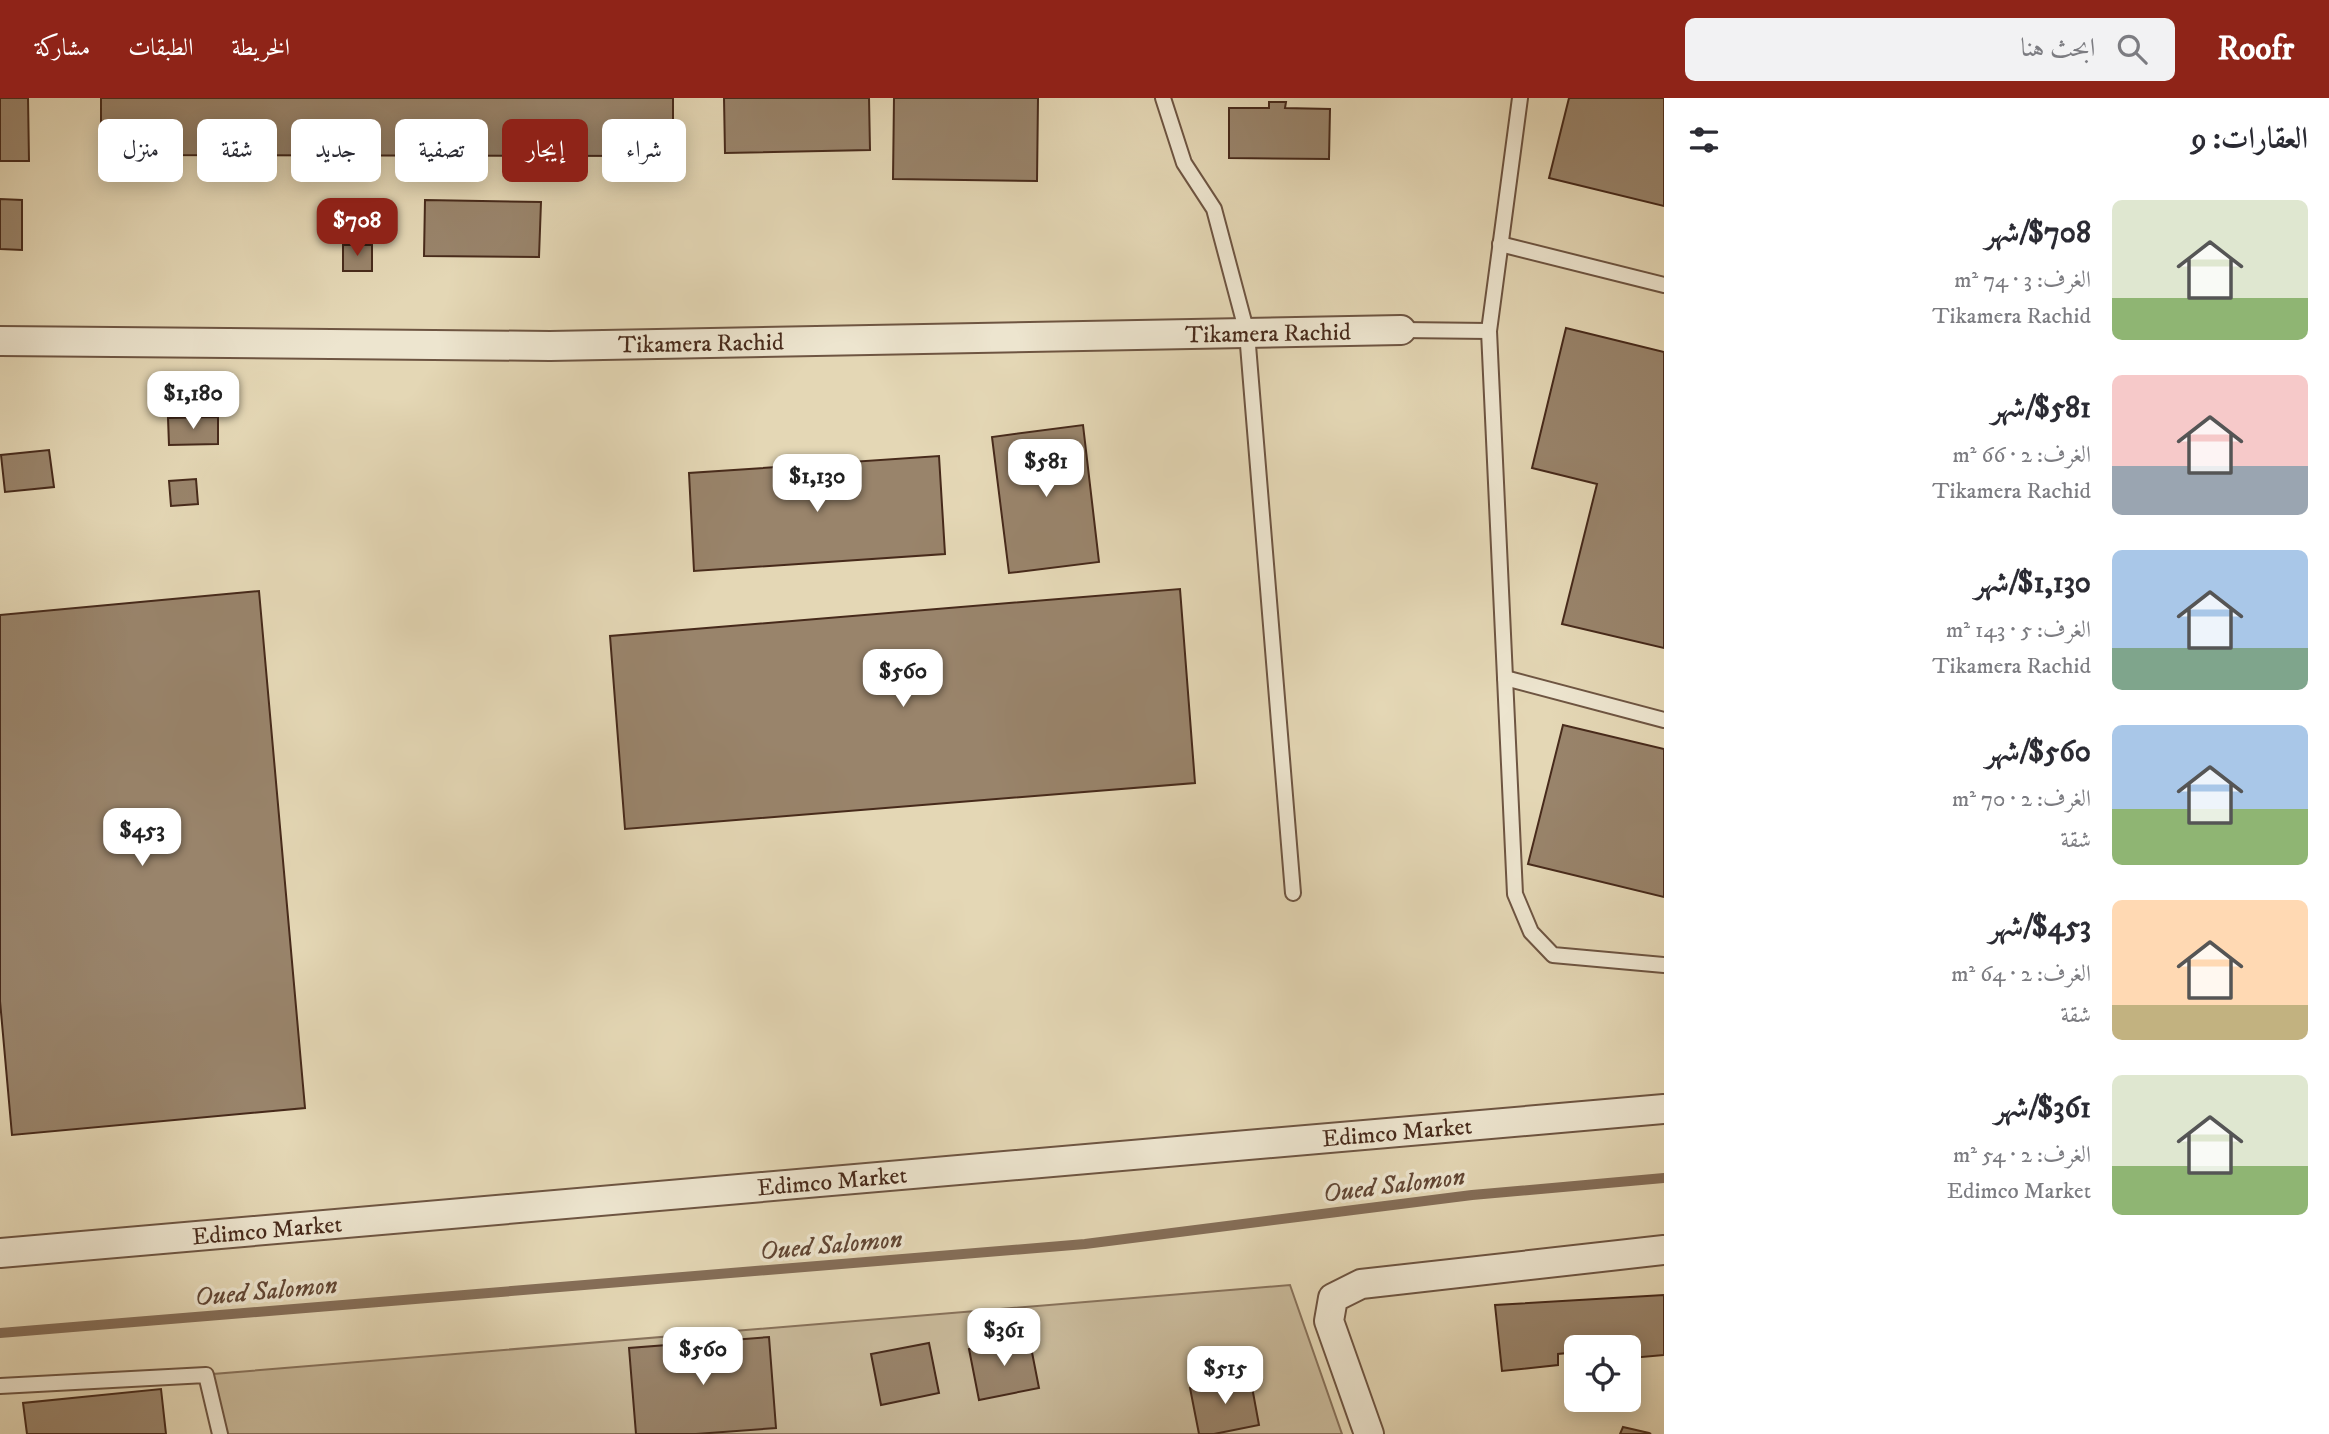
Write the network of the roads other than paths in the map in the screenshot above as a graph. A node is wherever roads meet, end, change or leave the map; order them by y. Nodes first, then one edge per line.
1 (1163, 98) edge
2 (1520, 98) edge
3 (1500, 244) junction
4 (1664, 285) edge
5 (1401, 330) joint
6 (1489, 331) junction
7 (1247, 333) junction
8 (0, 341) edge
9 (1505, 678) junction
10 (1664, 720) edge
11 (1293, 893) dead end
12 (1664, 965) edge
13 (1664, 1109) edge
14 (1664, 1250) edge
15 (0, 1253) edge
16 (0, 1385) edge
17 (220, 1434) edge
18 (1369, 1434) edge

1 - 7 lane
2 - 3 lane
3 - 4 lane
3 - 6 lane
5 - 6 lane
5 - 7 street, Tikamera Rachid
6 - 9 lane
7 - 8 street, Tikamera Rachid
7 - 11 lane
9 - 10 lane
9 - 12 lane
13 - 15 street, Edimco Market
14 - 18 street
16 - 17 lane

